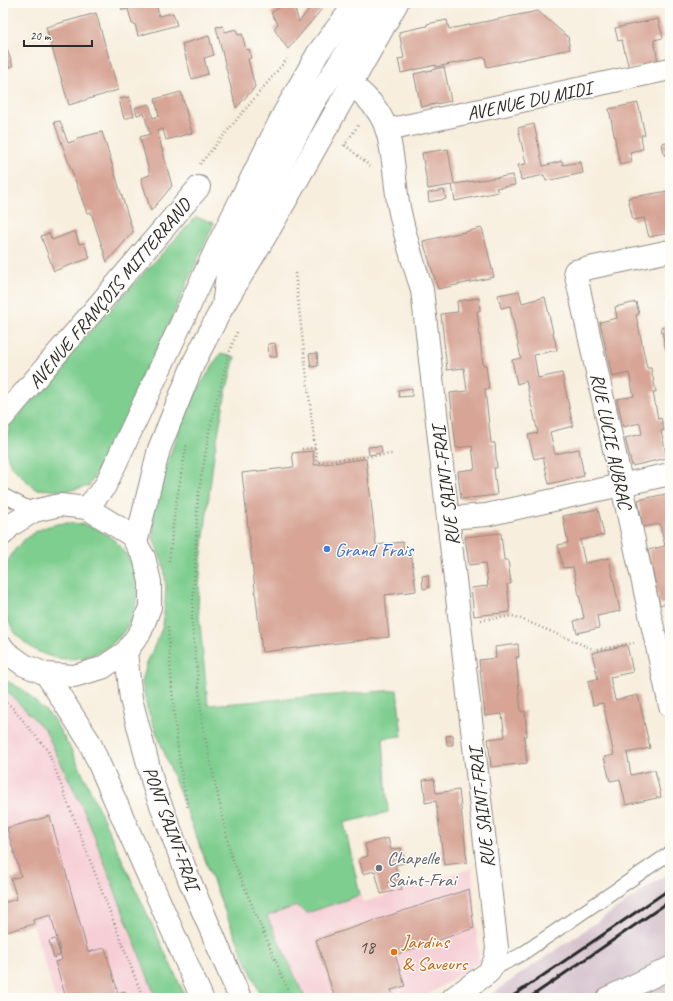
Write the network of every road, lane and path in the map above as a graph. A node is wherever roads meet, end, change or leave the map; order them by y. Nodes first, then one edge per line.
1 (356, 3) edge
2 (378, 3) edge
3 (398, 3) edge
4 (318, 53) junction
5 (670, 69) edge
6 (345, 78) junction
7 (372, 104) junction
8 (388, 130) junction
9 (340, 149) dead end
10 (199, 186) dead end
11 (670, 251) edge
12 (295, 273) dead end
13 (223, 306) junction
14 (238, 329) dead end
15 (3, 417) edge
16 (189, 436) dead end
17 (315, 448) junction
18 (303, 452) dead end
19 (392, 454) dead end
20 (670, 474) edge
21 (622, 485) junction
22 (3, 495) edge
23 (87, 508) junction
24 (34, 511) junction
25 (449, 518) junction
26 (3, 534) edge
27 (136, 543) junction
28 (169, 567) dead end
29 (167, 619) dead end
30 (460, 622) junction
31 (655, 639) junction
32 (3, 648) edge
33 (126, 652) junction
34 (46, 674) junction
35 (3, 701) edge
36 (670, 706) edge
37 (189, 814) dead end
38 (670, 853) edge
39 (670, 968) edge
40 (489, 972) junction
41 (143, 998) edge
42 (202, 998) edge
43 (240, 998) edge
44 (291, 998) edge
45 (452, 998) edge
46 (608, 998) edge

1 - 4 street
2 - 6 street
3 - 6 street
4 - 6 street, RUE SAINT-FRAI
4 - 23 street
5 - 8 street, AVENUE DU MIDI
6 - 7 street, RUE SAINT-FRAI
6 - 13 street
6 - 13 street
7 - 8 street, RUE SAINT-FRAI
7 - 9 path
8 - 25 street, RUE SAINT-FRAI
10 - 15 street, AVENUE FRANÇOIS MITTERRAND
11 - 21 street, RUE LUCIE AUBRAC
12 - 17 path
13 - 27 street
14 - 44 path
16 - 28 path
17 - 18 path
17 - 19 path
20 - 21 street
21 - 25 street
21 - 31 street, RUE LUCIE AUBRAC
22 - 24 lane
23 - 24 street
23 - 27 street
24 - 26 street
25 - 30 street, RUE SAINT-FRAI
27 - 33 street
29 - 37 path
30 - 31 path
30 - 40 street, RUE SAINT-FRAI
31 - 36 street, RUE LUCIE AUBRAC
32 - 34 street
33 - 34 street
33 - 43 street, PONT SAINT-FRAI
34 - 42 street, PONT SAINT-FRAI
35 - 41 path
38 - 40 lane
39 - 46 street
40 - 45 street

